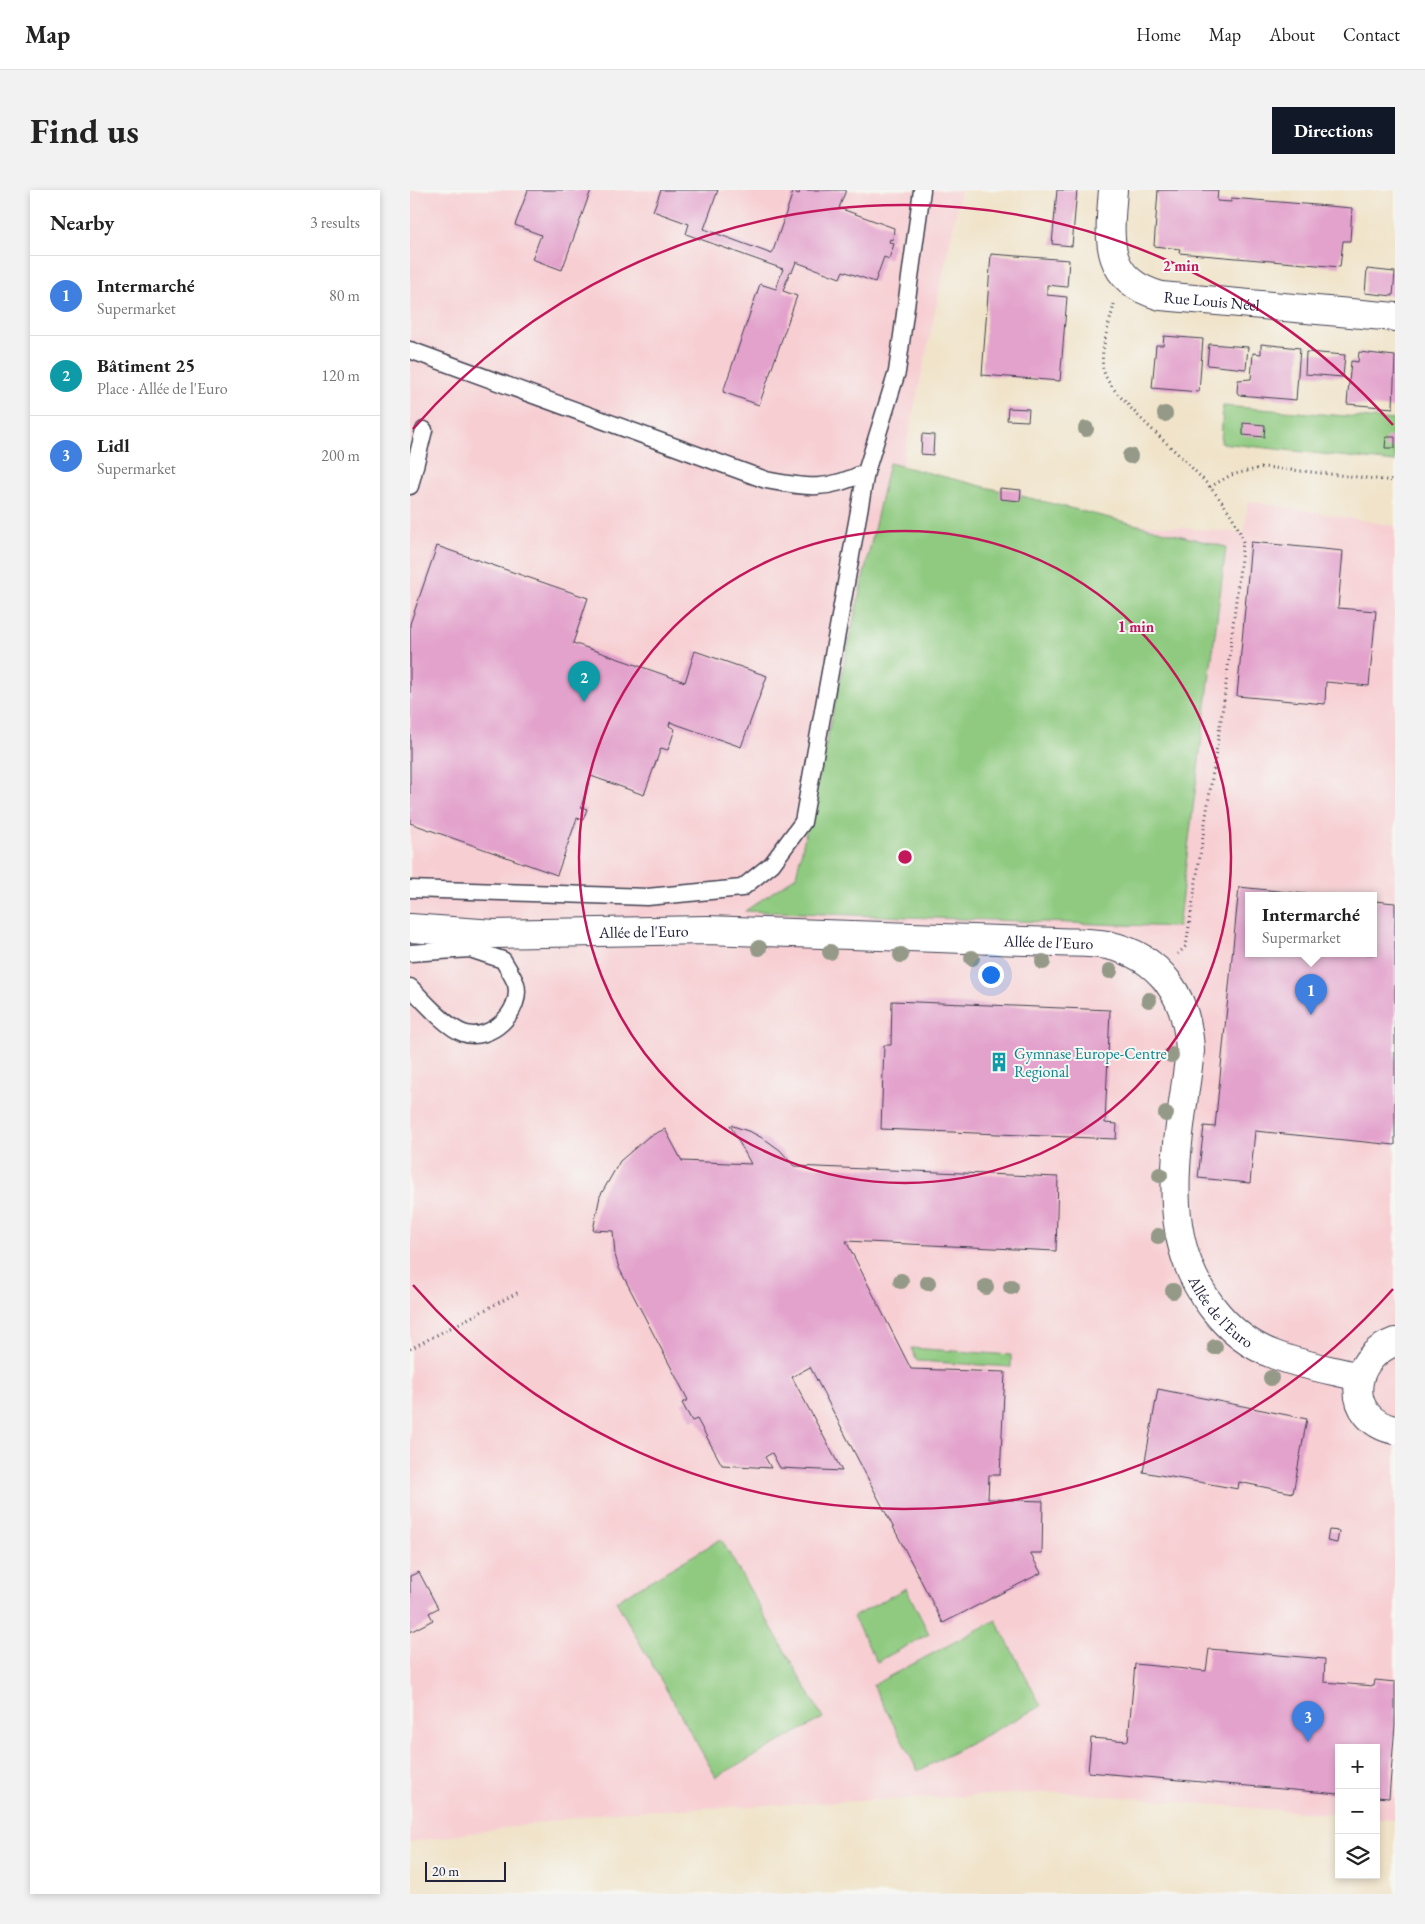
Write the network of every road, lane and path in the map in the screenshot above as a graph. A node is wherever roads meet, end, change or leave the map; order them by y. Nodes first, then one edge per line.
1 (922, 190) edge
2 (1113, 190) edge
3 (1121, 272) junction
4 (1395, 318) edge
5 (410, 350) edge
6 (424, 430) dead end
7 (866, 472) junction
8 (1395, 481) edge
9 (410, 486) edge
10 (1210, 487) junction
11 (410, 890) edge
12 (410, 928) edge
13 (410, 953) edge
14 (1160, 973) junction
15 (410, 987) edge
16 (519, 1292) dead end
17 (1395, 1342) edge
18 (410, 1349) edge
19 (1359, 1377) junction
20 (1395, 1430) edge

1 - 7 lane
2 - 3 street, Rue Louis Néel
3 - 4 street, Rue Louis Néel
3 - 10 path
5 - 7 lane
6 - 9 lane
7 - 11 lane
8 - 10 path
10 - 14 path
12 - 14 street, Allée de l'Euro
13 - 15 lane
14 - 19 street, Allée de l'Euro
16 - 18 path
17 - 19 street
19 - 20 street

